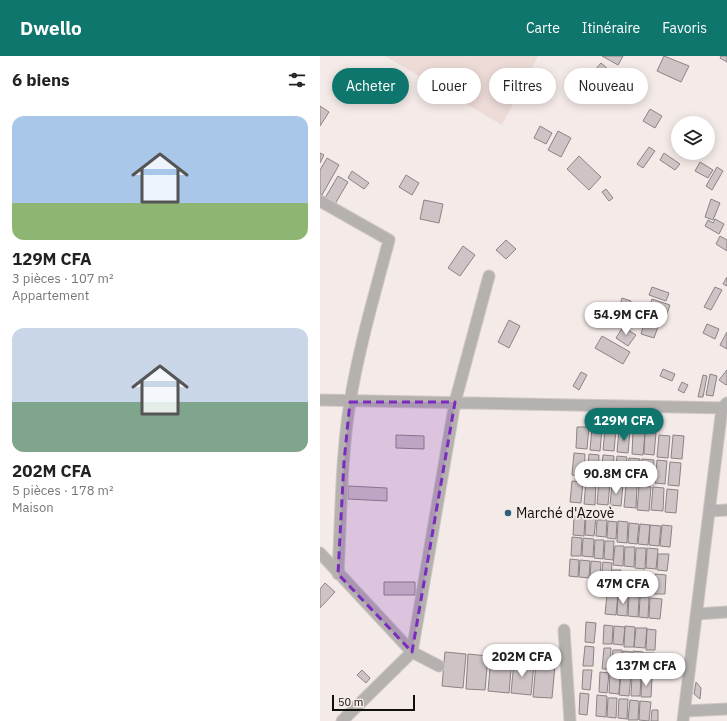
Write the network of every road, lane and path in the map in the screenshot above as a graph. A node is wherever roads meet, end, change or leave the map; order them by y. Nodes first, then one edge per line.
1 (320, 201) edge
2 (489, 276) dead end
3 (320, 400) edge
4 (350, 402) junction
5 (455, 402) junction
6 (725, 406) edge
7 (727, 510) edge
8 (710, 511) junction
9 (320, 553) edge
10 (338, 574) junction
11 (727, 612) edge
12 (697, 614) junction
13 (564, 630) dead end
14 (412, 652) junction
15 (439, 666) dead end
16 (727, 709) edge
17 (684, 716) edge
18 (342, 721) edge
19 (570, 721) edge

1 - 4 street
2 - 5 street
3 - 4 street
4 - 5 street
4 - 10 street
5 - 6 street
5 - 14 street
6 - 8 street
7 - 8 street
8 - 12 street
9 - 10 street
10 - 14 street
11 - 12 street
12 - 17 street
13 - 19 street
14 - 15 street
14 - 18 street
16 - 17 street

